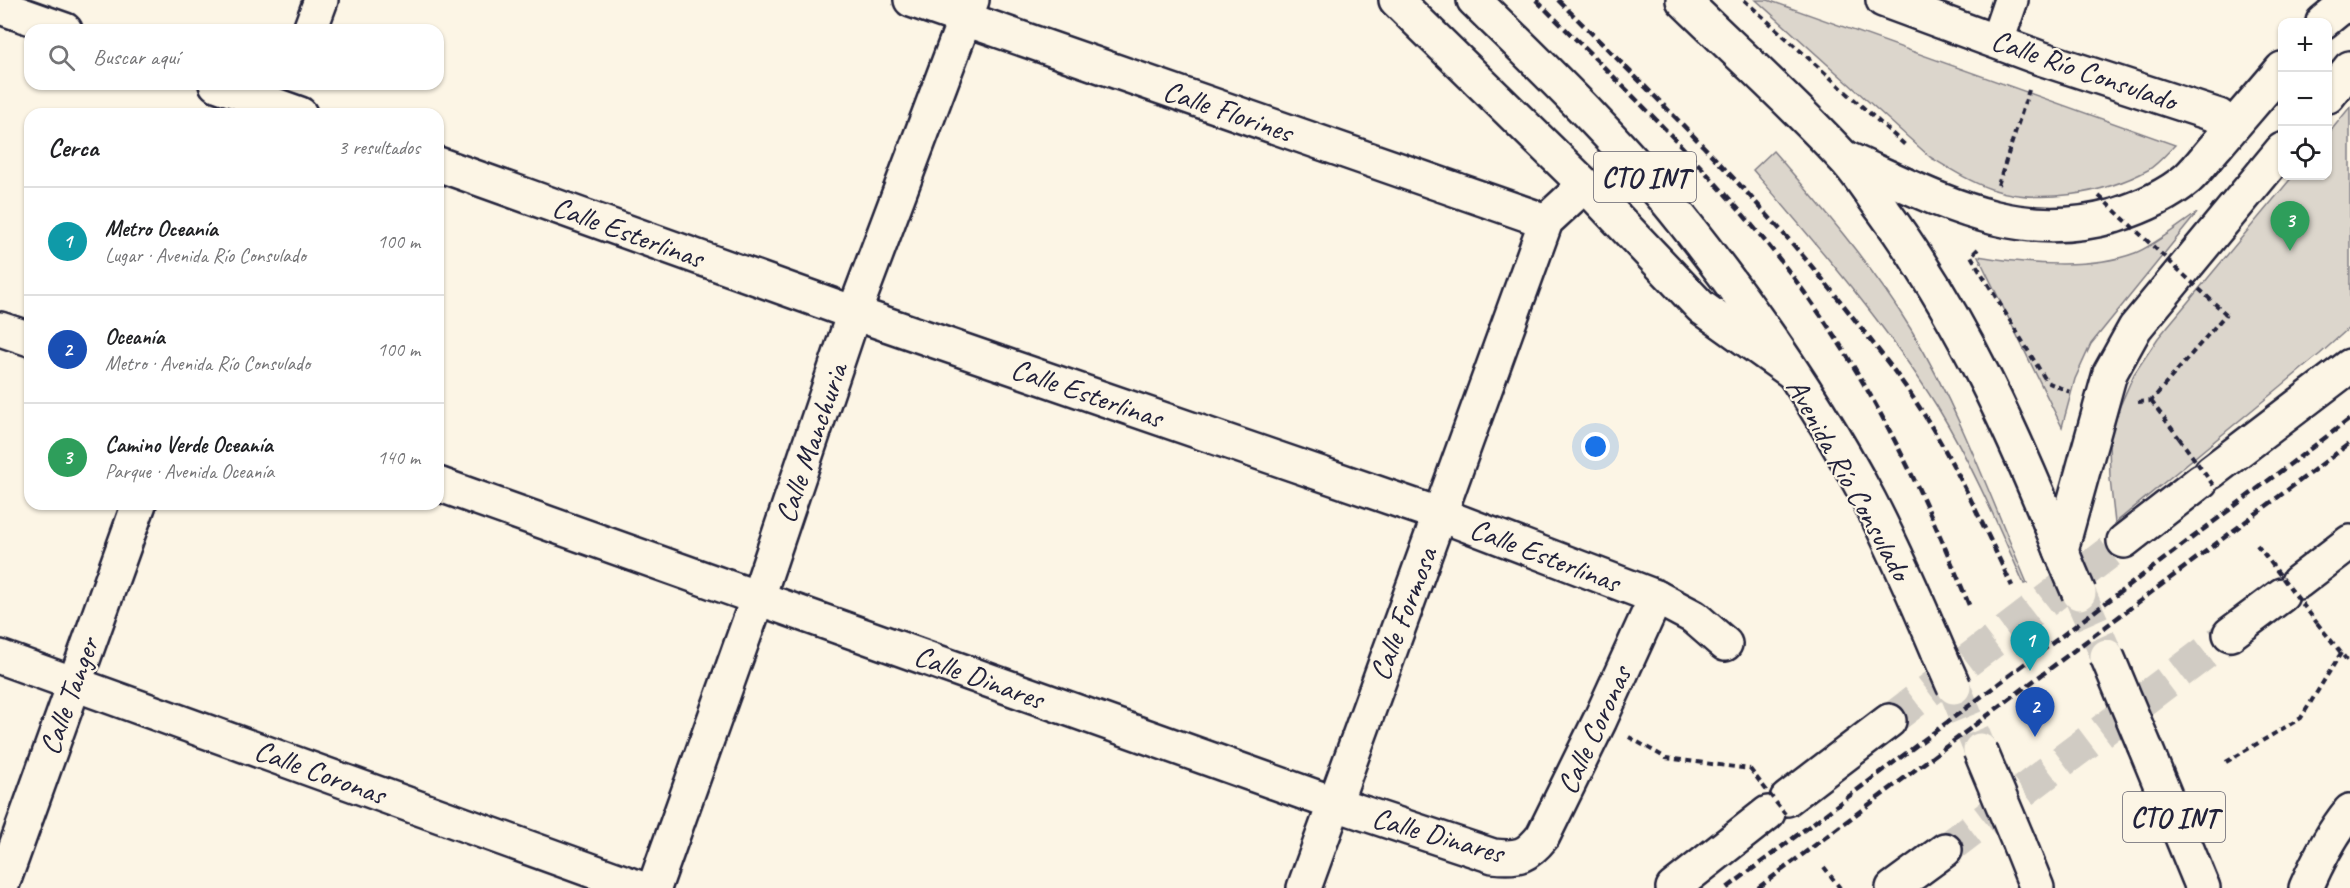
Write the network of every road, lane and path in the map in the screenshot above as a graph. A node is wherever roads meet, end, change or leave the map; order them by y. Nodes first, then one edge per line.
1 (321, 0) edge
2 (911, 0) edge
3 (1396, 0) edge
4 (1474, 0) edge
5 (1683, 0) edge
6 (1744, 0) edge
7 (1883, 0) edge
8 (2011, 0) edge
9 (2350, 0) edge
10 (0, 7) edge
11 (969, 10) edge
12 (2328, 18) edge
13 (48, 24) edge
14 (312, 24) edge
15 (1996, 41) junction
16 (2040, 58) junction
17 (2350, 68) edge
18 (2280, 72) edge
19 (237, 90) edge
20 (2332, 91) edge
21 (288, 105) edge
22 (2219, 116) dead end
23 (1911, 150) dead end
24 (2278, 156) edge
25 (1844, 157) junction
26 (444, 166) edge
27 (1585, 185) junction
28 (1995, 195) dead end
29 (2099, 196) dead end
30 (1546, 221) junction
31 (1980, 248) dead end
32 (855, 313) junction
33 (0, 329) edge
34 (24, 337) edge
35 (2350, 366) edge
36 (1794, 373) junction
37 (2101, 404) junction
38 (2209, 480) junction
39 (444, 486) edge
40 (137, 510) edge
41 (1441, 515) junction
42 (2124, 541) tunnel mouth
43 (2350, 542) edge
44 (2257, 545) dead end
45 (2063, 555) junction
46 (2079, 594) tunnel mouth
47 (758, 597) junction
48 (1656, 597) junction
49 (2230, 634) tunnel mouth
50 (1725, 644) dead end
51 (2341, 653) junction
52 (2107, 656) tunnel mouth
53 (0, 657) edge
54 (2350, 664) edge
55 (74, 683) junction
56 (1954, 687) tunnel mouth
57 (1600, 720) junction
58 (1889, 721) tunnel mouth
59 (1980, 750) tunnel mouth
60 (2226, 762) dead end
61 (1333, 803) junction
62 (1780, 809) junction
63 (2350, 811) edge
64 (1945, 849) tunnel mouth
65 (1522, 856) joint
66 (1824, 867) dead end
67 (1, 888) edge
68 (640, 888) edge
69 (654, 888) edge
70 (1304, 888) edge
71 (1673, 888) edge
72 (1840, 888) edge
73 (1893, 888) edge
74 (2037, 888) edge
75 (2203, 888) edge
76 (2306, 888) edge

1 - 14 main road
2 - 11 main road, Calle Florines
3 - 27 main road, Avenida Río Consulado / CTO INT
4 - 36 main road, CTO INT
5 - 25 main road
6 - 23 path
7 - 15 main road, Calle Río Consulado
8 - 15 main road
9 - 12 main road
10 - 13 main road
11 - 30 main road, Calle Florines
11 - 32 main road, Calle Manchuria
15 - 16 main road, Calle Río Consulado
16 - 22 main road, Calle Río Consulado
16 - 28 path
17 - 20 main road
18 - 25 main road
19 - 21 main road
24 - 37 main road
25 - 45 main road
26 - 32 main road, Calle Esterlinas
27 - 30 main road, Calle Formosa
27 - 36 main road, Avenida Río Consulado / CTO INT
29 - 38 path, bridge
30 - 41 main road, Calle Formosa
31 - 37 path
32 - 41 main road, Calle Esterlinas
32 - 47 main road, Calle Manchuria
33 - 34 main road
35 - 38 main road
36 - 56 main road, Avenida Río Consulado / CTO INT, bridge
37 - 45 main road
38 - 42 main road
39 - 47 main road, Calle Dinares
40 - 55 main road, Calle Tanger
41 - 48 main road, Calle Esterlinas
41 - 61 main road, Calle Formosa
43 - 49 main road
44 - 51 path, bridge
45 - 46 main road, bridge
47 - 61 main road, Calle Dinares
47 - 69 main road, Calle Manchuria
48 - 50 main road, Calle Esterlinas
48 - 57 main road, Calle Coronas
51 - 54 path
51 - 60 path
52 - 75 main road, CTO INT, bridge
53 - 55 main road, Calle Coronas
55 - 67 main road, Calle Tanger
55 - 68 main road, Calle Coronas
57 - 62 path, bridge
57 - 65 main road, Calle Coronas
58 - 62 main road
59 - 74 main road, bridge
61 - 65 main road, Calle Dinares
61 - 70 main road, Calle Formosa
62 - 71 main road
63 - 76 main road
64 - 73 main road
66 - 72 path

